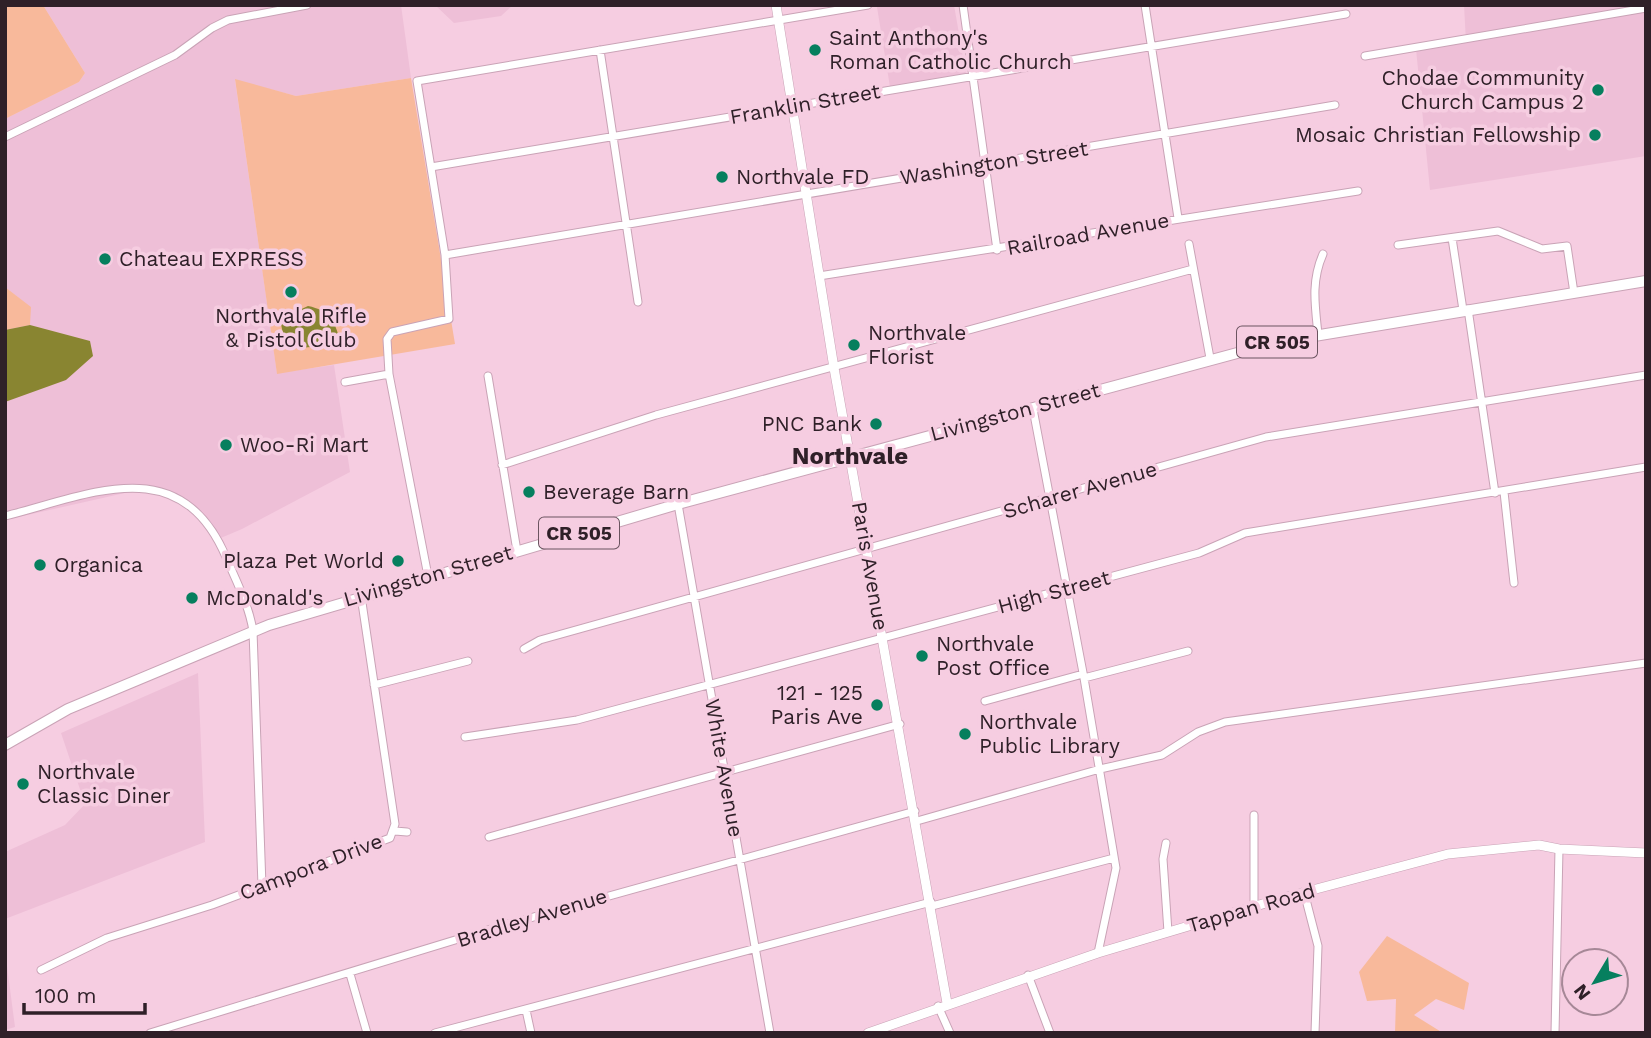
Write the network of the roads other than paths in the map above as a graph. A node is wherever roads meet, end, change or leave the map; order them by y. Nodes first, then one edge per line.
1 (307, 5) edge
2 (776, 5) edge
3 (868, 5) edge
4 (963, 5) edge
5 (1145, 5) edge
6 (1646, 8) edge
7 (1346, 14) dead end
8 (778, 21) junction
9 (1151, 48) junction
10 (600, 50) junction
11 (1365, 56) dead end
12 (972, 76) junction
13 (1335, 105) dead end
14 (792, 106) junction
15 (1166, 136) junction
16 (5, 137) edge
17 (612, 137) junction
18 (986, 163) junction
19 (430, 167) junction
20 (1358, 191) dead end
21 (805, 194) junction
22 (1178, 218) junction
23 (626, 225) junction
24 (1452, 238) junction
25 (1189, 244) dead end
26 (1398, 245) dead end
27 (997, 250) junction
28 (1323, 254) dead end
29 (445, 255) junction
30 (1194, 269) junction
31 (819, 276) junction
32 (1646, 281) edge
33 (1574, 293) junction
34 (638, 302) dead end
35 (1466, 310) junction
36 (1318, 334) junction
37 (1210, 358) junction
38 (834, 368) junction
39 (389, 374) junction
40 (1646, 375) edge
41 (488, 376) dead end
42 (345, 382) dead end
43 (1481, 402) junction
44 (1033, 408) junction
45 (850, 456) junction
46 (502, 464) junction
47 (1646, 467) edge
48 (1504, 492) junction
49 (1495, 493) junction
50 (1051, 499) junction
51 (678, 504) junction
52 (5, 516) edge
53 (868, 550) junction
54 (517, 551) junction
55 (428, 576) junction
56 (1514, 583) dead end
57 (1068, 588) junction
58 (361, 595) junction
59 (692, 597) junction
60 (253, 631) junction
61 (883, 637) junction
62 (524, 649) dead end
63 (1188, 651) dead end
64 (468, 661) dead end
65 (1646, 663) edge
66 (1084, 676) junction
67 (709, 684) junction
68 (374, 685) junction
69 (985, 701) dead end
70 (900, 724) junction
71 (465, 737) dead end
72 (5, 745) edge
73 (1100, 769) junction
74 (724, 770) junction
75 (1254, 815) dead end
76 (916, 816) junction
77 (395, 831) junction
78 (407, 832) dead end
79 (489, 837) dead end
80 (1166, 843) dead end
81 (1559, 849) junction
82 (1646, 853) edge
83 (1114, 858) junction
84 (740, 859) junction
85 (262, 886) junction
86 (1304, 892) junction
87 (932, 904) junction
88 (1254, 906) junction
89 (1168, 932) junction
90 (755, 947) junction
91 (1098, 953) junction
92 (41, 970) dead end
93 (350, 974) junction
94 (1028, 975) junction
95 (943, 1004) junction
96 (526, 1010) junction
97 (150, 1033) edge
98 (367, 1033) edge
99 (436, 1033) edge
100 (531, 1033) edge
101 (770, 1033) edge
102 (868, 1033) edge
103 (950, 1033) edge
104 (1050, 1033) edge
105 (1315, 1033) edge
106 (1555, 1033) edge

1 - 16 street
2 - 8 street, Paris Avenue
3 - 8 street
4 - 12 street
5 - 9 street
6 - 11 street
7 - 9 street, Franklin Street
8 - 10 street
8 - 14 street, Paris Avenue
9 - 12 street, Franklin Street
9 - 15 street
10 - 17 street
10 - 19 street
12 - 14 street, Franklin Street
12 - 18 street
13 - 15 street, Washington Street
14 - 17 street, Franklin Street
14 - 21 street, Paris Avenue
15 - 18 street, Washington Street
15 - 22 street
17 - 19 street, Franklin Street
17 - 23 street
18 - 21 street, Washington Street
18 - 27 street
19 - 29 street
20 - 22 street, Railroad Avenue
21 - 23 street, Washington Street
21 - 31 street, Paris Avenue
22 - 27 street, Railroad Avenue
23 - 29 street, Washington Street
23 - 34 street
24 - 26 street
24 - 33 street
24 - 35 street
25 - 30 street
27 - 31 street, Railroad Avenue
28 - 36 street
29 - 39 street
30 - 37 street
30 - 38 street
31 - 38 street, Paris Avenue
32 - 33 main road, Livingston Street / CR 505
33 - 35 main road, Livingston Street / CR 505
35 - 36 main road, Livingston Street / CR 505
35 - 43 street
36 - 37 main road, Livingston Street / CR 505
37 - 44 main road, Livingston Street / CR 505
38 - 45 street, Paris Avenue
38 - 46 street
39 - 42 street
39 - 55 street
40 - 43 street, Scharer Avenue
41 - 46 street
43 - 49 street
43 - 50 street, Scharer Avenue
44 - 45 main road, Livingston Street / CR 505
44 - 50 street
45 - 51 main road, Livingston Street / CR 505
45 - 53 street, Paris Avenue
46 - 54 street
47 - 48 street, High Street
48 - 49 street, High Street
48 - 56 street
49 - 57 street, High Street
50 - 53 street, Scharer Avenue
50 - 57 street
51 - 54 main road, Livingston Street / CR 505
51 - 59 street, White Avenue
52 - 60 street
53 - 59 street, Scharer Avenue
53 - 61 street, Paris Avenue
54 - 55 main road, Livingston Street / CR 505
55 - 58 main road, Livingston Street / CR 505
57 - 61 street, High Street
57 - 66 street
58 - 60 main road, Livingston Street / CR 505
58 - 68 street, Campora Drive
59 - 62 street, Scharer Avenue
59 - 67 street, White Avenue
60 - 72 main road, Livingston Street / CR 505
60 - 85 street
61 - 67 street, High Street
61 - 70 street, Paris Avenue
63 - 66 street
64 - 68 street
65 - 73 street, Bradley Avenue
66 - 69 street
66 - 73 street
67 - 71 street, High Street
67 - 74 street, White Avenue
68 - 77 street, Campora Drive
70 - 74 street
70 - 76 street, Paris Avenue
73 - 76 street, Bradley Avenue
73 - 83 street
74 - 79 street
74 - 84 street, White Avenue
75 - 88 street
76 - 84 street, Bradley Avenue
76 - 87 street, Paris Avenue
77 - 78 street
77 - 85 street, Campora Drive
80 - 89 street
81 - 82 street, Tappan Road
81 - 86 street, Tappan Road
81 - 106 street
83 - 87 street
83 - 91 street
84 - 90 street, White Avenue
84 - 93 street, Bradley Avenue
85 - 92 street, Campora Drive
86 - 88 street, Tappan Road
86 - 105 street
87 - 90 street
87 - 95 street, Paris Avenue
88 - 89 street, Tappan Road
89 - 91 street, Tappan Road
90 - 96 street
90 - 101 street, White Avenue
91 - 94 street, Tappan Road
93 - 97 street, Bradley Avenue
93 - 98 street
94 - 95 street, Tappan Road
94 - 104 street
95 - 102 street, Tappan Road
95 - 103 street, Paris Avenue
96 - 99 street
96 - 100 street

